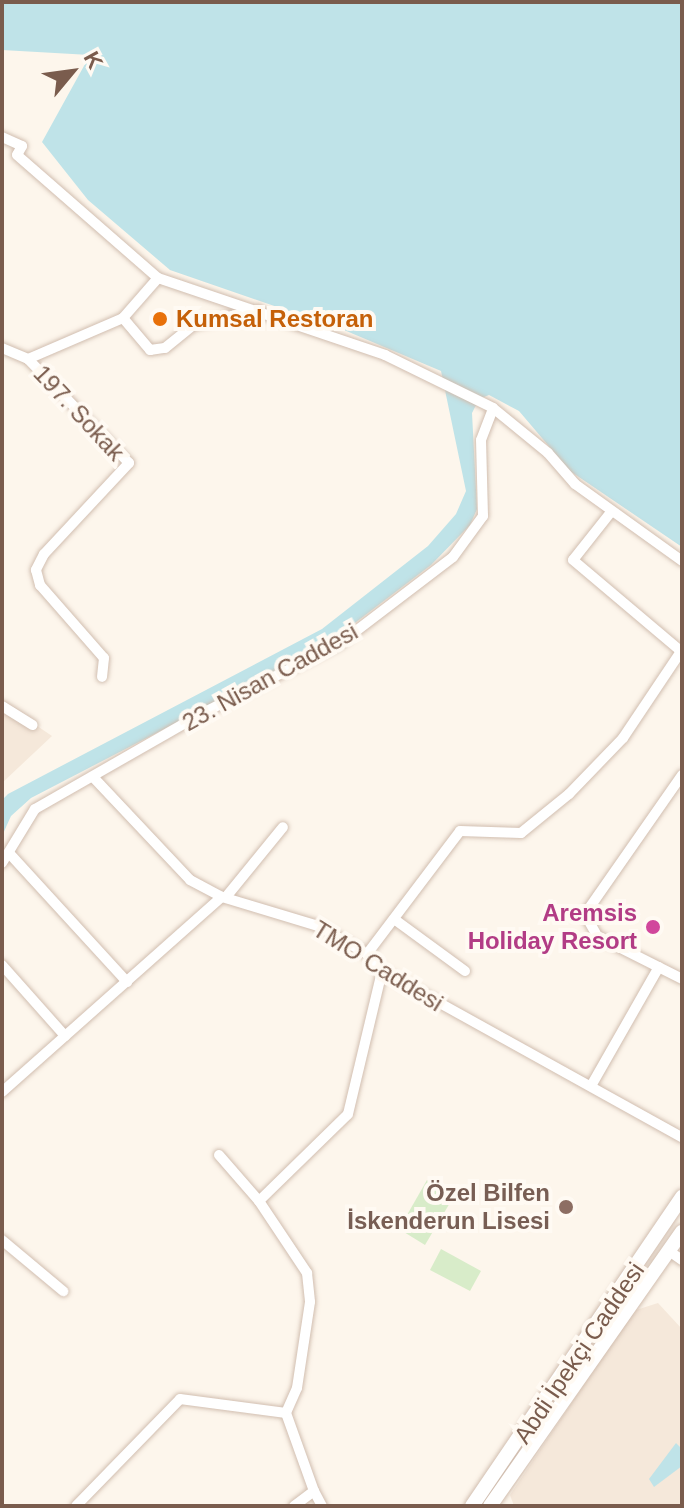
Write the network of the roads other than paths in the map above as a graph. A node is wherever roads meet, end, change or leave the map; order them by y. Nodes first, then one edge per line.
1 (2, 137) edge
2 (158, 278) junction
3 (259, 310) junction
4 (123, 318) junction
5 (2, 348) edge
6 (28, 359) junction
7 (493, 408) junction
8 (611, 512) junction
9 (682, 561) edge
10 (682, 651) edge
11 (102, 677) dead end
12 (2, 706) edge
13 (32, 725) dead end
14 (682, 775) edge
15 (94, 778) junction
16 (283, 827) dead end
17 (9, 853) junction
18 (2, 863) edge
19 (224, 897) junction
20 (394, 919) junction
21 (367, 954) junction
22 (2, 965) edge
23 (659, 967) junction
24 (382, 971) junction
25 (465, 971) dead end
26 (682, 979) edge
27 (127, 982) junction
28 (65, 1036) junction
29 (591, 1086) junction
30 (2, 1092) edge
31 (682, 1137) edge
32 (219, 1155) dead end
33 (682, 1197) edge
34 (259, 1201) junction
35 (682, 1232) edge
36 (2, 1240) edge
37 (669, 1251) junction
38 (682, 1260) edge
39 (63, 1291) dead end
40 (286, 1413) junction
41 (314, 1491) junction
42 (76, 1506) edge
43 (294, 1506) edge
44 (322, 1506) edge
45 (472, 1506) edge
46 (490, 1506) edge

1 - 2 street
2 - 3 street
2 - 4 street
3 - 4 street
3 - 7 street
4 - 6 street
5 - 6 street, 197. Sokak
6 - 11 street, 197. Sokak
7 - 8 street
7 - 15 street, 23. Nisan Caddesi
8 - 9 street
8 - 10 street
10 - 20 street
12 - 13 street
14 - 23 street
15 - 17 street, 23. Nisan Caddesi
15 - 19 street, TMO Caddesi
16 - 19 street
17 - 18 street, 23. Nisan Caddesi
17 - 27 street
19 - 21 street, TMO Caddesi
19 - 27 street
20 - 21 street
20 - 25 street
21 - 24 street, TMO Caddesi
22 - 28 street
23 - 26 street
23 - 29 street
24 - 29 street, TMO Caddesi
24 - 34 street
27 - 28 street
28 - 30 street
29 - 31 street, TMO Caddesi
32 - 34 street
33 - 45 street, Abdi İpekçi Caddesi
34 - 40 street
35 - 37 street, Abdi İpekçi Caddesi
36 - 39 street
37 - 38 street
37 - 46 street, Abdi İpekçi Caddesi
40 - 41 street
40 - 42 street
41 - 43 street
41 - 44 street

